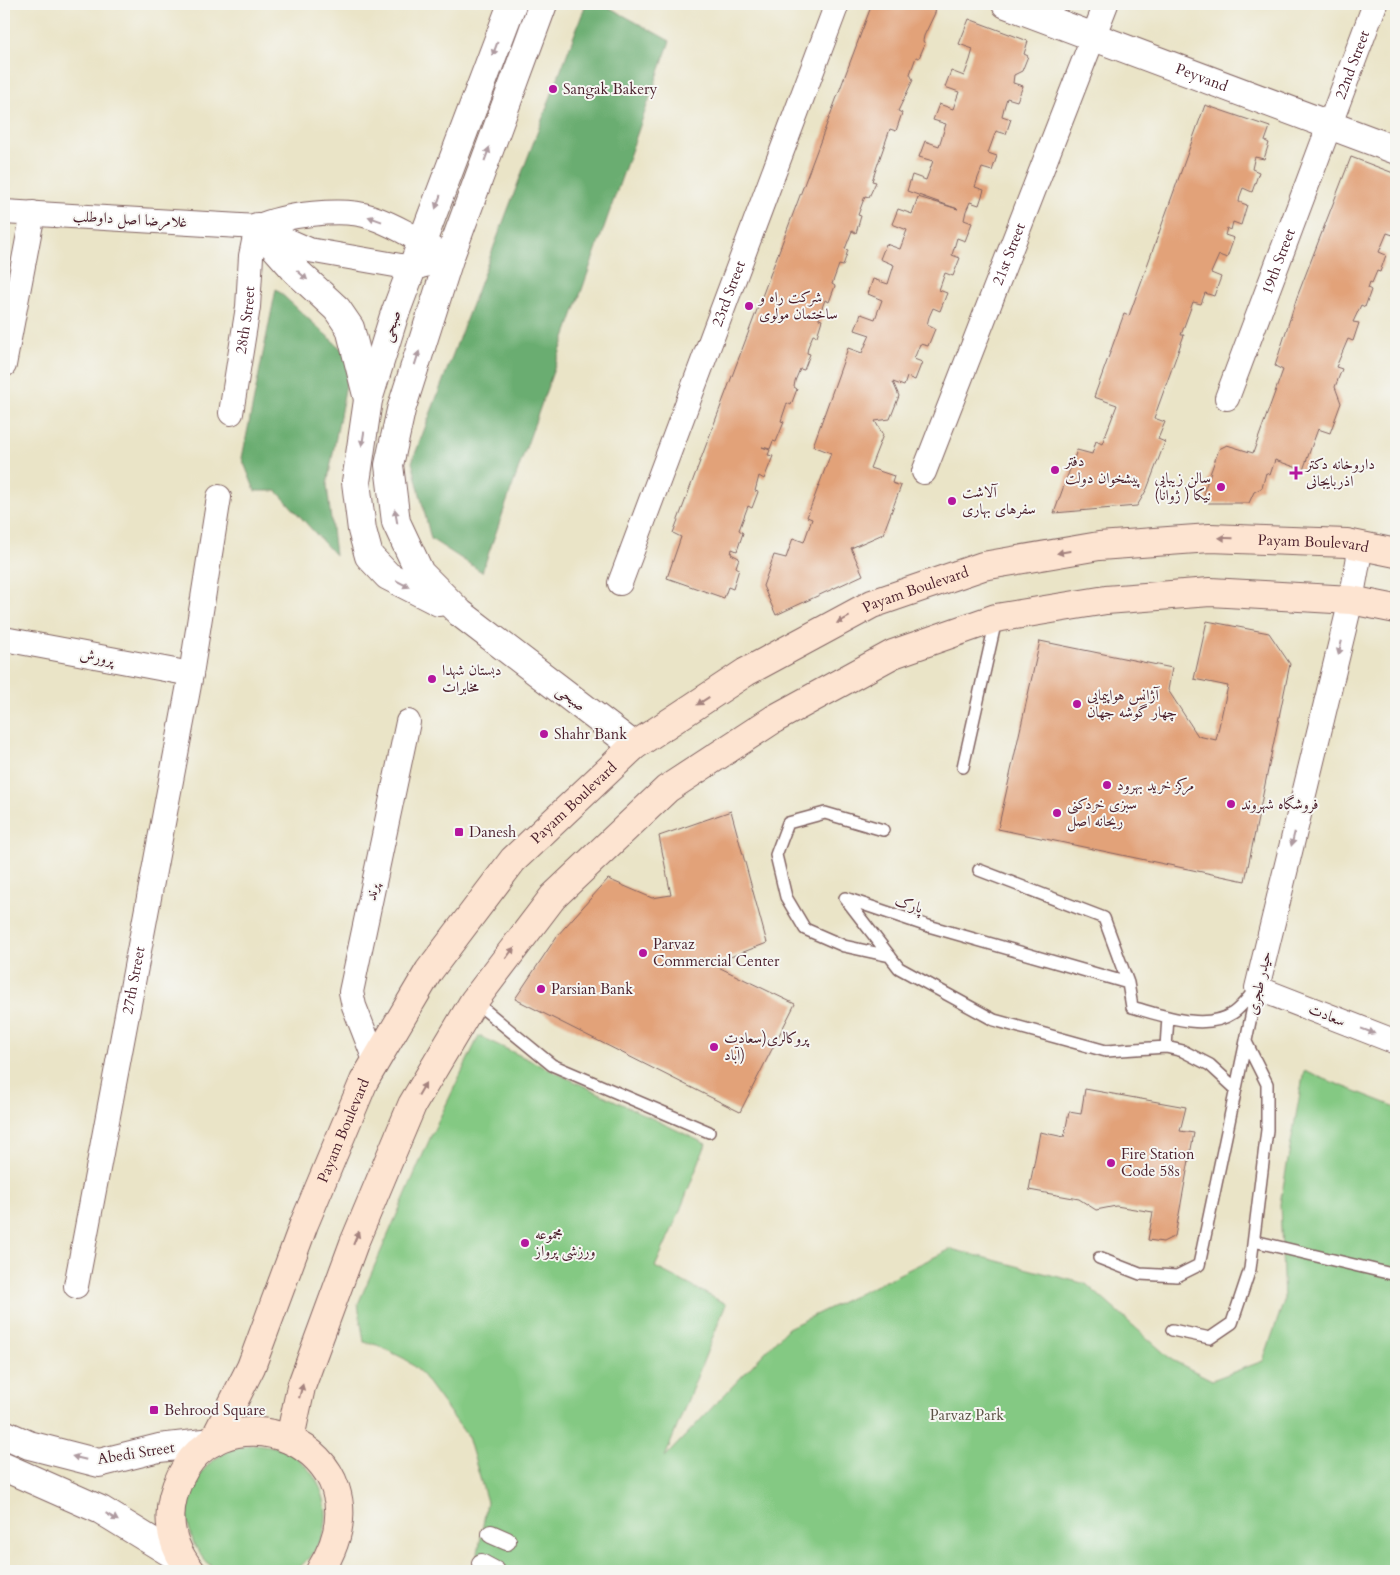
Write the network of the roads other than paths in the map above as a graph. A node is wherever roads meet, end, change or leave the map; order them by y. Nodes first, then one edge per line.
1 (512, 4) edge
2 (543, 4) edge
3 (837, 4) edge
4 (1006, 4) edge
5 (1106, 4) edge
6 (1375, 4) edge
7 (1095, 37) junction
8 (1330, 125) junction
9 (1396, 150) edge
10 (4, 212) edge
11 (33, 213) junction
12 (256, 227) junction
13 (423, 242) junction
14 (448, 259) junction
15 (412, 268) junction
16 (4, 365) edge
17 (1227, 398) dead end
18 (368, 400) junction
19 (231, 414) dead end
20 (924, 472) dead end
21 (219, 497) dead end
22 (1361, 546) junction
23 (1396, 553) edge
24 (620, 583) dead end
25 (1351, 600) junction
26 (1396, 609) edge
27 (460, 613) junction
28 (996, 618) junction
29 (4, 640) edge
30 (191, 674) junction
31 (408, 722) dead end
32 (634, 746) junction
33 (963, 767) dead end
34 (883, 830) dead end
35 (979, 870) dead end
36 (890, 956) junction
37 (1128, 983) junction
38 (1257, 988) junction
39 (474, 1001) junction
40 (1168, 1017) junction
41 (1246, 1042) junction
42 (1396, 1042) edge
43 (1166, 1047) junction
44 (375, 1060) junction
45 (1236, 1089) junction
46 (709, 1132) dead end
47 (1254, 1242) junction
48 (1098, 1258) dead end
49 (1396, 1275) edge
50 (76, 1286) dead end
51 (1172, 1330) dead end
52 (4, 1434) edge
53 (290, 1438) junction
54 (213, 1442) junction
55 (4, 1468) edge
56 (491, 1534) dead end
57 (507, 1541) dead end
58 (186, 1565) edge
59 (320, 1571) edge

1 -> 13 street, صبحی
14 -> 2 street, صبحی
3 - 24 street, 23rd Street
4 - 7 street, Peyvand
5 - 7 street, 21st Street
6 - 8 street, 22nd Street
7 - 8 street, Peyvand
7 - 20 street, 21st Street
8 - 9 street, Peyvand
8 - 17 street, 19th Street
10 - 11 street, غلامرضا اصل داوطلب
11 - 12 street, غلامرضا اصل داوطلب
11 - 16 street
13 -> 12 street, غلامرضا اصل داوطلب
12 - 15 street, غلامرضا اصل داوطلب
12 -> 18 street
12 - 19 street, 28th Street
13 - 14 street, غلامرضا اصل داوطلب
13 - 15 street, صبحی
14 - 15 street, غلامرضا اصل داوطلب
27 -> 14 street, صبحی
15 - 18 street, صبحی
18 -> 27 street, صبحی
21 - 30 street
22 - 23 main road, Payam Boulevard
22 - 25 street, حیدر طجری
22 -> 32 main road, Payam Boulevard
25 - 26 main road
25 - 28 main road
25 -> 38 street, حیدر طجری
27 - 32 street, صبحی
28 - 33 lane
39 -> 28 main road
29 - 30 street, پرورش
30 - 50 street, 27th Street
31 - 44 street, پرند
32 - 44 main road, Payam Boulevard
34 - 36 lane
35 - 37 lane
36 - 37 lane, پارک
36 - 43 lane, پارک
37 - 40 lane
38 - 40 lane
38 - 41 lane, حیدر طجری
38 -> 42 street, سعادت
39 - 46 lane
53 -> 39 main road
40 - 43 lane
41 - 45 lane, حیدر طجری
41 - 47 lane
43 - 45 lane
44 - 54 main road, Payam Boulevard
45 - 48 lane, حیدر طجری
47 - 49 lane
47 - 51 lane
54 -> 52 street, Abedi Street
53 - 54 main road
53 - 59 main road
54 - 58 main road
55 -> 58 street
56 - 57 street

